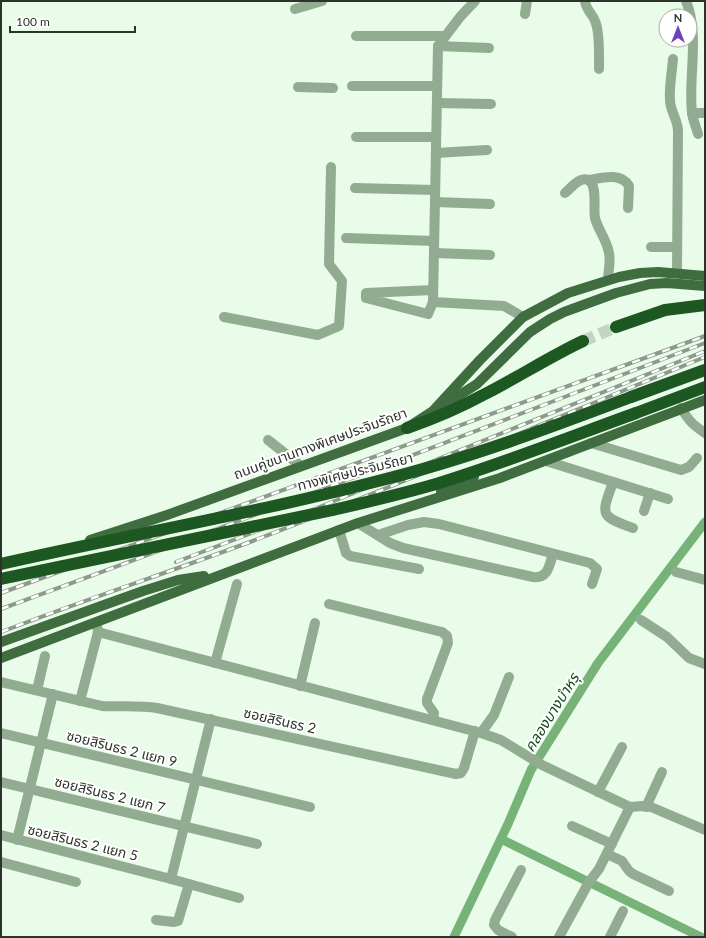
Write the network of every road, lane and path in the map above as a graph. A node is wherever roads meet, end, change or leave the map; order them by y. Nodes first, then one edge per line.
1 (322, 1) edge
2 (476, 1) edge
3 (527, 1) edge
4 (585, 1) edge
5 (686, 1) edge
6 (295, 9) dead end
7 (525, 14) dead end
8 (356, 36) dead end
9 (445, 36) junction
10 (438, 46) junction
11 (489, 48) dead end
12 (674, 59) dead end
13 (599, 69) dead end
14 (352, 86) dead end
15 (437, 86) junction
16 (298, 87) dead end
17 (333, 88) dead end
18 (437, 103) junction
19 (491, 104) dead end
20 (692, 113) junction
21 (705, 113) edge
22 (698, 134) dead end
23 (356, 137) dead end
24 (436, 137) junction
25 (486, 150) dead end
26 (436, 153) junction
27 (332, 167) dead end
28 (589, 180) junction
29 (355, 188) dead end
30 (435, 190) junction
31 (565, 193) dead end
32 (435, 202) junction
33 (490, 204) dead end
34 (628, 208) dead end
35 (346, 238) dead end
36 (434, 241) junction
37 (651, 246) dead end
38 (677, 247) junction
39 (434, 254) junction
40 (490, 255) dead end
41 (677, 274) junction
42 (705, 276) edge
43 (608, 280) junction
44 (705, 286) edge
45 (433, 290) junction
46 (433, 302) junction
47 (705, 305) edge
48 (224, 317) dead end
49 (523, 317) junction
50 (616, 328) tunnel mouth
51 (583, 341) tunnel mouth
52 (705, 370) edge
53 (705, 387) edge
54 (705, 391) edge
55 (705, 400) edge
56 (682, 408) junction
57 (433, 411) junction
58 (408, 428) junction
59 (705, 433) edge
60 (268, 440) dead end
61 (591, 443) junction
62 (696, 458) dead end
63 (546, 461) junction
64 (301, 466) junction
65 (613, 482) junction
66 (650, 493) junction
67 (668, 499) dead end
68 (406, 507) junction
69 (644, 512) dead end
70 (358, 523) junction
71 (633, 528) dead end
72 (339, 530) junction
73 (378, 535) junction
74 (553, 554) junction
75 (1, 564) edge
76 (1, 569) edge
77 (419, 569) dead end
78 (676, 572) dead end
79 (224, 573) junction
80 (1, 578) edge
81 (705, 580) edge
82 (237, 584) dead end
83 (592, 584) dead end
84 (329, 604) dead end
85 (640, 620) dead end
86 (314, 623) dead end
87 (97, 627) junction
88 (1, 642) edge
89 (45, 656) dead end
90 (1, 658) edge
91 (215, 663) junction
92 (705, 664) edge
93 (509, 678) dead end
94 (1, 682) edge
95 (300, 686) junction
96 (37, 690) junction
97 (53, 694) junction
98 (80, 701) junction
99 (211, 719) junction
100 (433, 720) junction
101 (478, 732) junction
102 (1, 733) edge
103 (41, 743) junction
104 (622, 747) dead end
105 (662, 772) dead end
106 (196, 780) junction
107 (1, 782) edge
108 (29, 789) junction
109 (598, 792) junction
110 (310, 807) dead end
111 (630, 807) junction
112 (646, 807) junction
113 (572, 826) dead end
114 (185, 827) junction
115 (705, 830) edge
116 (1, 835) edge
117 (17, 840) junction
118 (257, 844) dead end
119 (612, 844) junction
120 (607, 854) junction
121 (1, 862) edge
122 (521, 870) dead end
123 (171, 879) junction
124 (76, 882) dead end
125 (189, 884) junction
126 (669, 890) dead end
127 (239, 898) dead end
128 (623, 911) dead end
129 (156, 920) dead end
130 (496, 933) edge
131 (512, 937) edge
132 (559, 937) edge
133 (610, 937) edge

1 - 6 street
2 - 9 street
3 - 7 street
4 - 13 street
5 - 20 street
8 - 9 street
9 - 10 street
10 - 11 street
10 - 15 street
12 - 38 street
14 - 15 street
15 - 18 street
16 - 17 street
18 - 19 street
18 - 24 street
20 - 21 street
20 - 22 street
23 - 24 street
24 - 26 street
25 - 26 street
26 - 30 street
27 - 48 street
28 - 31 street
28 - 34 street
28 - 43 street
29 - 30 street
30 - 32 street
32 - 33 street
32 - 36 street
35 - 36 street
36 - 39 street
37 - 38 street
38 - 41 street
39 - 40 street
39 - 45 street
41 - 42 main road, ถนนคู่ขนานทางพิเศษประจิมรัถยา
41 - 43 main road, ถนนคู่ขนานทางพิเศษประจิมรัถยา
43 - 49 main road, ถนนคู่ขนานทางพิเศษประจิมรัถยา
44 - 57 main road
45 - 46 street
45 - 46 street
46 - 49 street
47 - 50 highway
49 - 57 main road, ถนนคู่ขนานทางพิเศษประจิมรัถยา
51 - 58 highway
52 - 75 highway, ทางพิเศษประจิมรัถยา, bridge
53 - 80 highway, bridge
54 - 68 main road
55 - 56 main road
56 - 59 street
56 - 61 main road
57 - 58 main road, ถนนคู่ขนานทางพิเศษประจิมรัถยา
58 - 64 main road, ถนนคู่ขนานทางพิเศษประจิมรัถยา
60 - 64 street
61 - 62 street
61 - 63 main road
63 - 65 street
63 - 68 main road
64 - 76 main road, ถนนคู่ขนานทางพิเศษประจิมรัถยา
65 - 66 street
65 - 71 street
66 - 67 street
66 - 69 street
68 - 70 main road
70 - 72 main road
70 - 73 street
72 - 77 street
72 - 79 main road
73 - 74 street
73 - 74 street
74 - 83 street
78 - 81 street
79 - 87 main road
79 - 88 main road
82 - 91 street
84 - 100 street
85 - 92 street
86 - 95 street
87 - 90 main road
87 - 91 street
87 - 98 street
89 - 96 street
91 - 95 street
93 - 101 street, ซอยสิรินธร 2
94 - 96 street, ซอยสิรินธร 2
95 - 100 street
96 - 97 street, ซอยสิรินธร 2
97 - 98 street, ซอยสิรินธร 2
97 - 103 street, ซอยสิรินธร 2 แยก 5
98 - 99 street, ซอยสิรินธร 2
99 - 101 street, ซอยสิรินธร 2
99 - 106 street
100 - 101 street
101 - 109 street
102 - 103 street, ซอยสิรินธร 2 แยก 9
103 - 106 street, ซอยสิรินธร 2 แยก 9
103 - 108 street, ซอยสิรินธร 2 แยก 5
104 - 109 street
105 - 112 street
106 - 110 street, ซอยสิรินธร 2 แยก 9
106 - 114 street
107 - 108 street, ซอยสิรินธร 2 แยก 7
108 - 114 street, ซอยสิรินธร 2 แยก 7
108 - 117 street, ซอยสิรินธร 2 แยก 5
109 - 111 street
111 - 112 street
111 - 119 street
112 - 115 street
113 - 119 street
114 - 118 street, ซอยสิรินธร 2 แยก 7
114 - 123 street
116 - 117 street
117 - 123 street, ซอยสิรินธร 2 แยก 5
119 - 120 street
120 - 126 street
120 - 132 street
121 - 124 street
122 - 130 street
123 - 125 street, ซอยสิรินธร 2 แยก 5
125 - 127 street, ซอยสิรินธร 2 แยก 5
125 - 129 street
128 - 133 street
130 - 131 street

